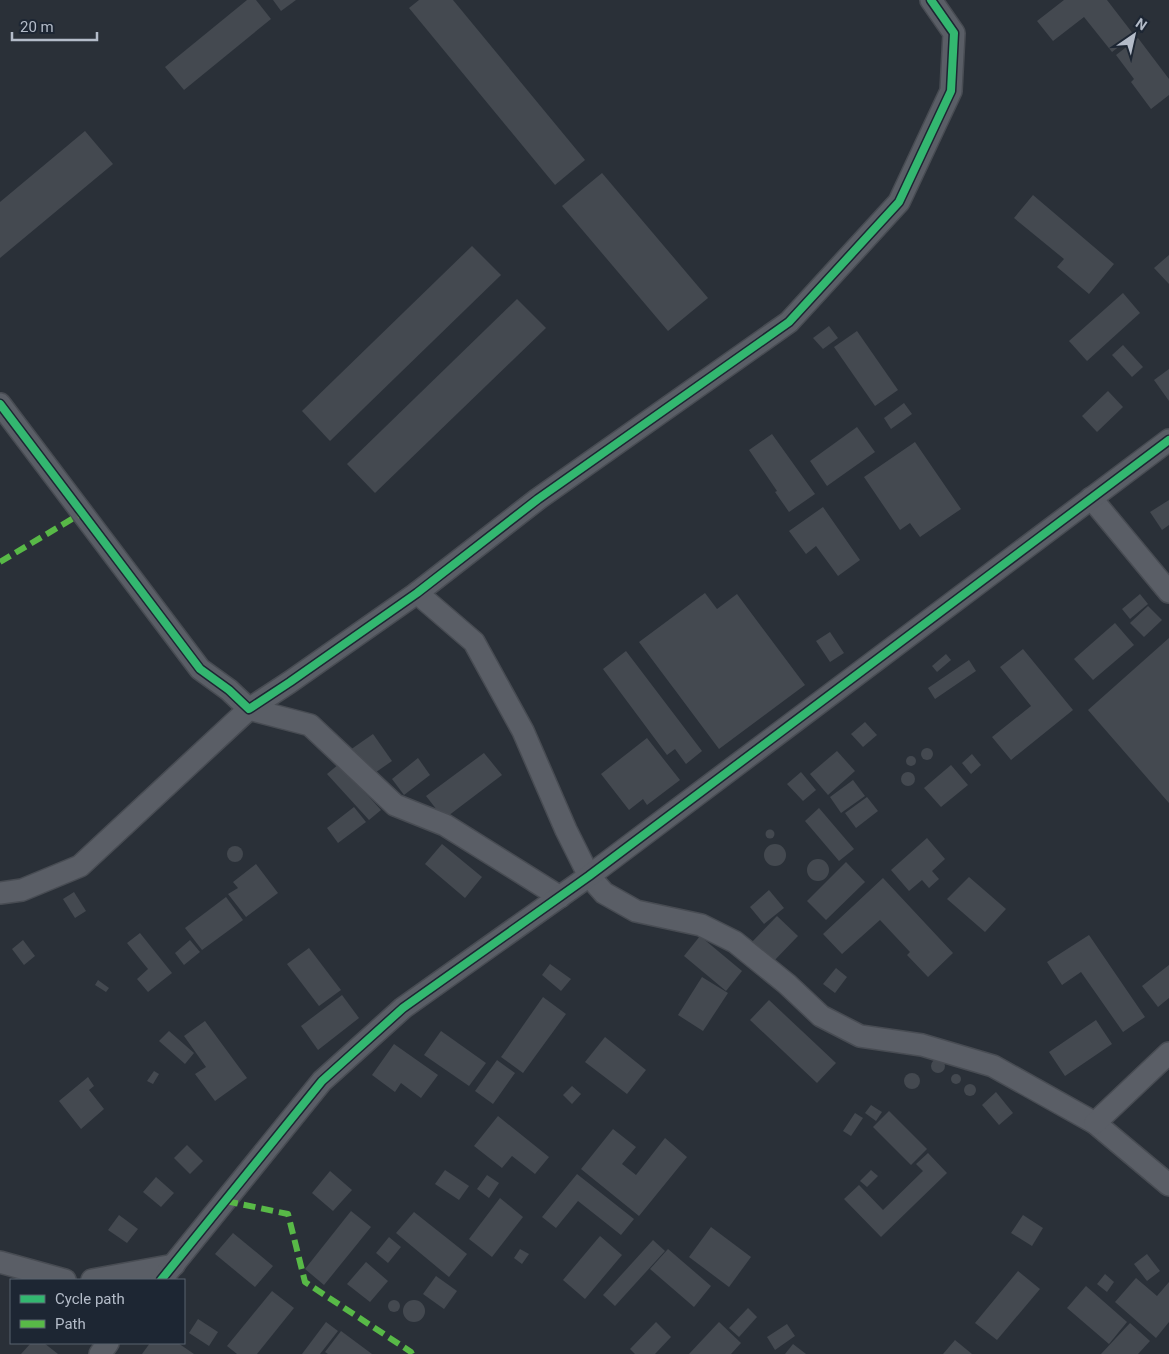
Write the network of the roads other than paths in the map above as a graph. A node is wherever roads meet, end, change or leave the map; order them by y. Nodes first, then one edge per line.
1 (931, 0) edge
2 (0, 404) edge
3 (1169, 440) edge
4 (1091, 498) junction
5 (1169, 592) edge
6 (417, 593) junction
7 (249, 709) junction
8 (589, 876) junction
9 (0, 893) edge
10 (560, 897) junction
11 (1169, 1053) edge
12 (1095, 1123) junction
13 (1169, 1186) edge
14 (0, 1262) edge
15 (167, 1273) edge
16 (61, 1279) edge
17 (103, 1279) edge

1 - 6 street
2 - 7 street
3 - 4 street
4 - 5 street
4 - 8 street
6 - 7 street
6 - 8 street
7 - 9 street
7 - 10 street
8 - 10 street
8 - 12 street
10 - 15 street
11 - 12 street
12 - 13 street
14 - 16 street
15 - 17 street

